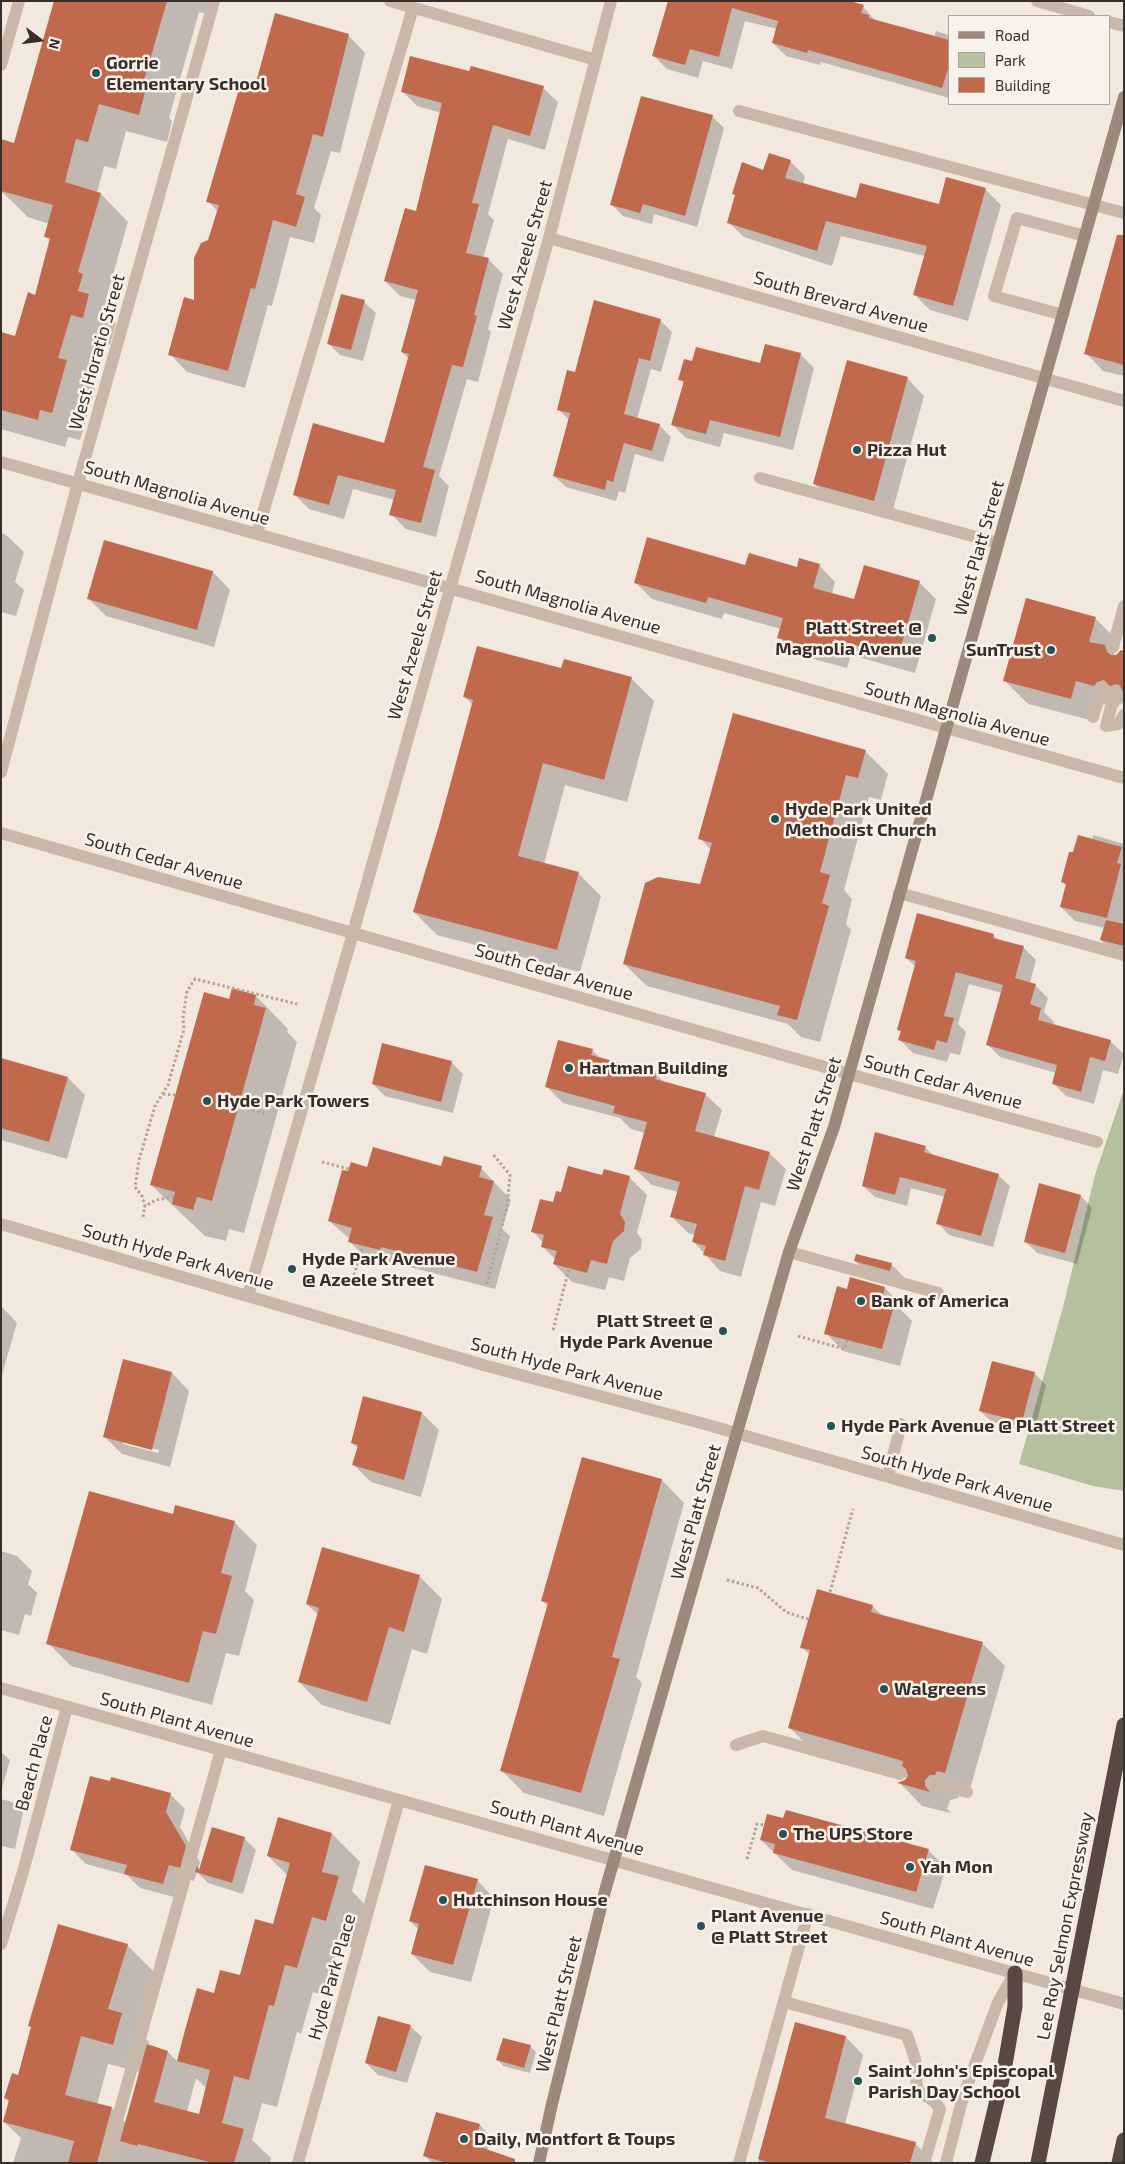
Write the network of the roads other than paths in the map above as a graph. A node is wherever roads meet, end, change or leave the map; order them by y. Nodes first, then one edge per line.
1 (19, 1) edge
2 (214, 1) edge
3 (390, 1) edge
4 (612, 1) edge
5 (1037, 1) edge
6 (413, 8) junction
7 (1086, 15) edge
8 (1110, 22) edge
9 (1124, 26) edge
10 (596, 60) junction
11 (1, 65) edge
12 (1124, 97) edge
13 (739, 111) dead end
14 (1093, 205) junction
15 (1124, 213) edge
16 (1084, 236) junction
17 (549, 238) junction
18 (1063, 314) junction
19 (1045, 378) junction
20 (1124, 401) edge
21 (1, 462) edge
22 (760, 478) dead end
23 (78, 484) junction
24 (258, 533) junction
25 (998, 543) junction
26 (449, 587) junction
27 (1124, 606) edge
28 (1113, 647) dead end
29 (1102, 688) dead end
30 (1114, 692) dead end
31 (1094, 717) dead end
32 (1118, 722) edge
33 (946, 729) junction
34 (1, 772) edge
35 (1124, 778) edge
36 (1, 833) edge
37 (899, 893) junction
38 (353, 933) junction
39 (1124, 955) edge
40 (849, 1074) junction
41 (1097, 1142) dead end
42 (1, 1224) edge
43 (789, 1252) junction
44 (938, 1294) dead end
45 (248, 1296) junction
46 (901, 1424) dead end
47 (737, 1434) junction
48 (888, 1476) junction
49 (1124, 1545) edge
50 (1, 1688) edge
51 (67, 1706) junction
52 (1124, 1725) edge
53 (736, 1745) dead end
54 (221, 1750) junction
55 (900, 1774) dead end
56 (933, 1783) dead end
57 (967, 1792) dead end
58 (399, 1800) junction
59 (615, 1860) junction
60 (808, 1914) junction
61 (1, 1944) edge
62 (1015, 1973) junction
63 (784, 2002) junction
64 (1124, 2004) edge
65 (1124, 2140) edge
66 (105, 2163) edge
67 (298, 2163) edge
68 (539, 2163) edge
69 (739, 2163) edge
70 (924, 2163) edge
71 (946, 2163) edge
72 (982, 2163) edge
73 (1038, 2163) edge
74 (1119, 2163) edge

1 - 11 street
2 - 23 street, West Horatio Street
3 - 6 street
4 - 10 street, West Azeele Street
5 - 7 street
6 - 10 street
6 - 24 street
8 - 9 street
10 - 17 street, West Azeele Street
12 - 14 main road, West Platt Street
13 - 14 street
14 - 15 street
14 - 16 main road, West Platt Street
16 - 18 main road, West Platt Street
16 - 18 street
17 - 19 street, South Brevard Avenue
17 - 26 street, West Azeele Street
18 - 19 main road, West Platt Street
19 - 20 street, South Brevard Avenue
19 - 25 main road, West Platt Street
21 - 23 street, South Magnolia Avenue
22 - 25 street
23 - 24 street, South Magnolia Avenue
23 - 34 street, West Horatio Street
24 - 26 street, South Magnolia Avenue
25 - 33 main road, West Platt Street
26 - 33 street, South Magnolia Avenue
26 - 38 street, West Azeele Street
27 - 28 street
29 - 31 street
30 - 32 street
33 - 35 street, South Magnolia Avenue
33 - 37 main road, West Platt Street
36 - 38 street, South Cedar Avenue
37 - 39 street
37 - 40 main road, West Platt Street
38 - 40 street, South Cedar Avenue
38 - 45 street, West Azeele Street
40 - 41 street, South Cedar Avenue
40 - 43 main road, West Platt Street
42 - 45 street, South Hyde Park Avenue
43 - 44 street
43 - 47 main road, West Platt Street
45 - 47 street, South Hyde Park Avenue
46 - 48 street
47 - 48 street, South Hyde Park Avenue
47 - 59 main road, West Platt Street
48 - 49 street, South Hyde Park Avenue
50 - 51 street, South Plant Avenue
51 - 54 street, South Plant Avenue
51 - 61 street, Beach Place
52 - 73 highway, Lee Roy Selmon Expressway, bridge
53 - 55 street
54 - 58 street, South Plant Avenue
54 - 66 street
56 - 57 street
58 - 59 street, South Plant Avenue
58 - 67 street, Hyde Park Place
59 - 60 street, South Plant Avenue
59 - 68 main road, West Platt Street
60 - 62 street, South Plant Avenue
60 - 63 street
62 - 64 street, South Plant Avenue
62 - 71 street
62 - 72 highway
63 - 69 street
63 - 70 street
65 - 74 highway

